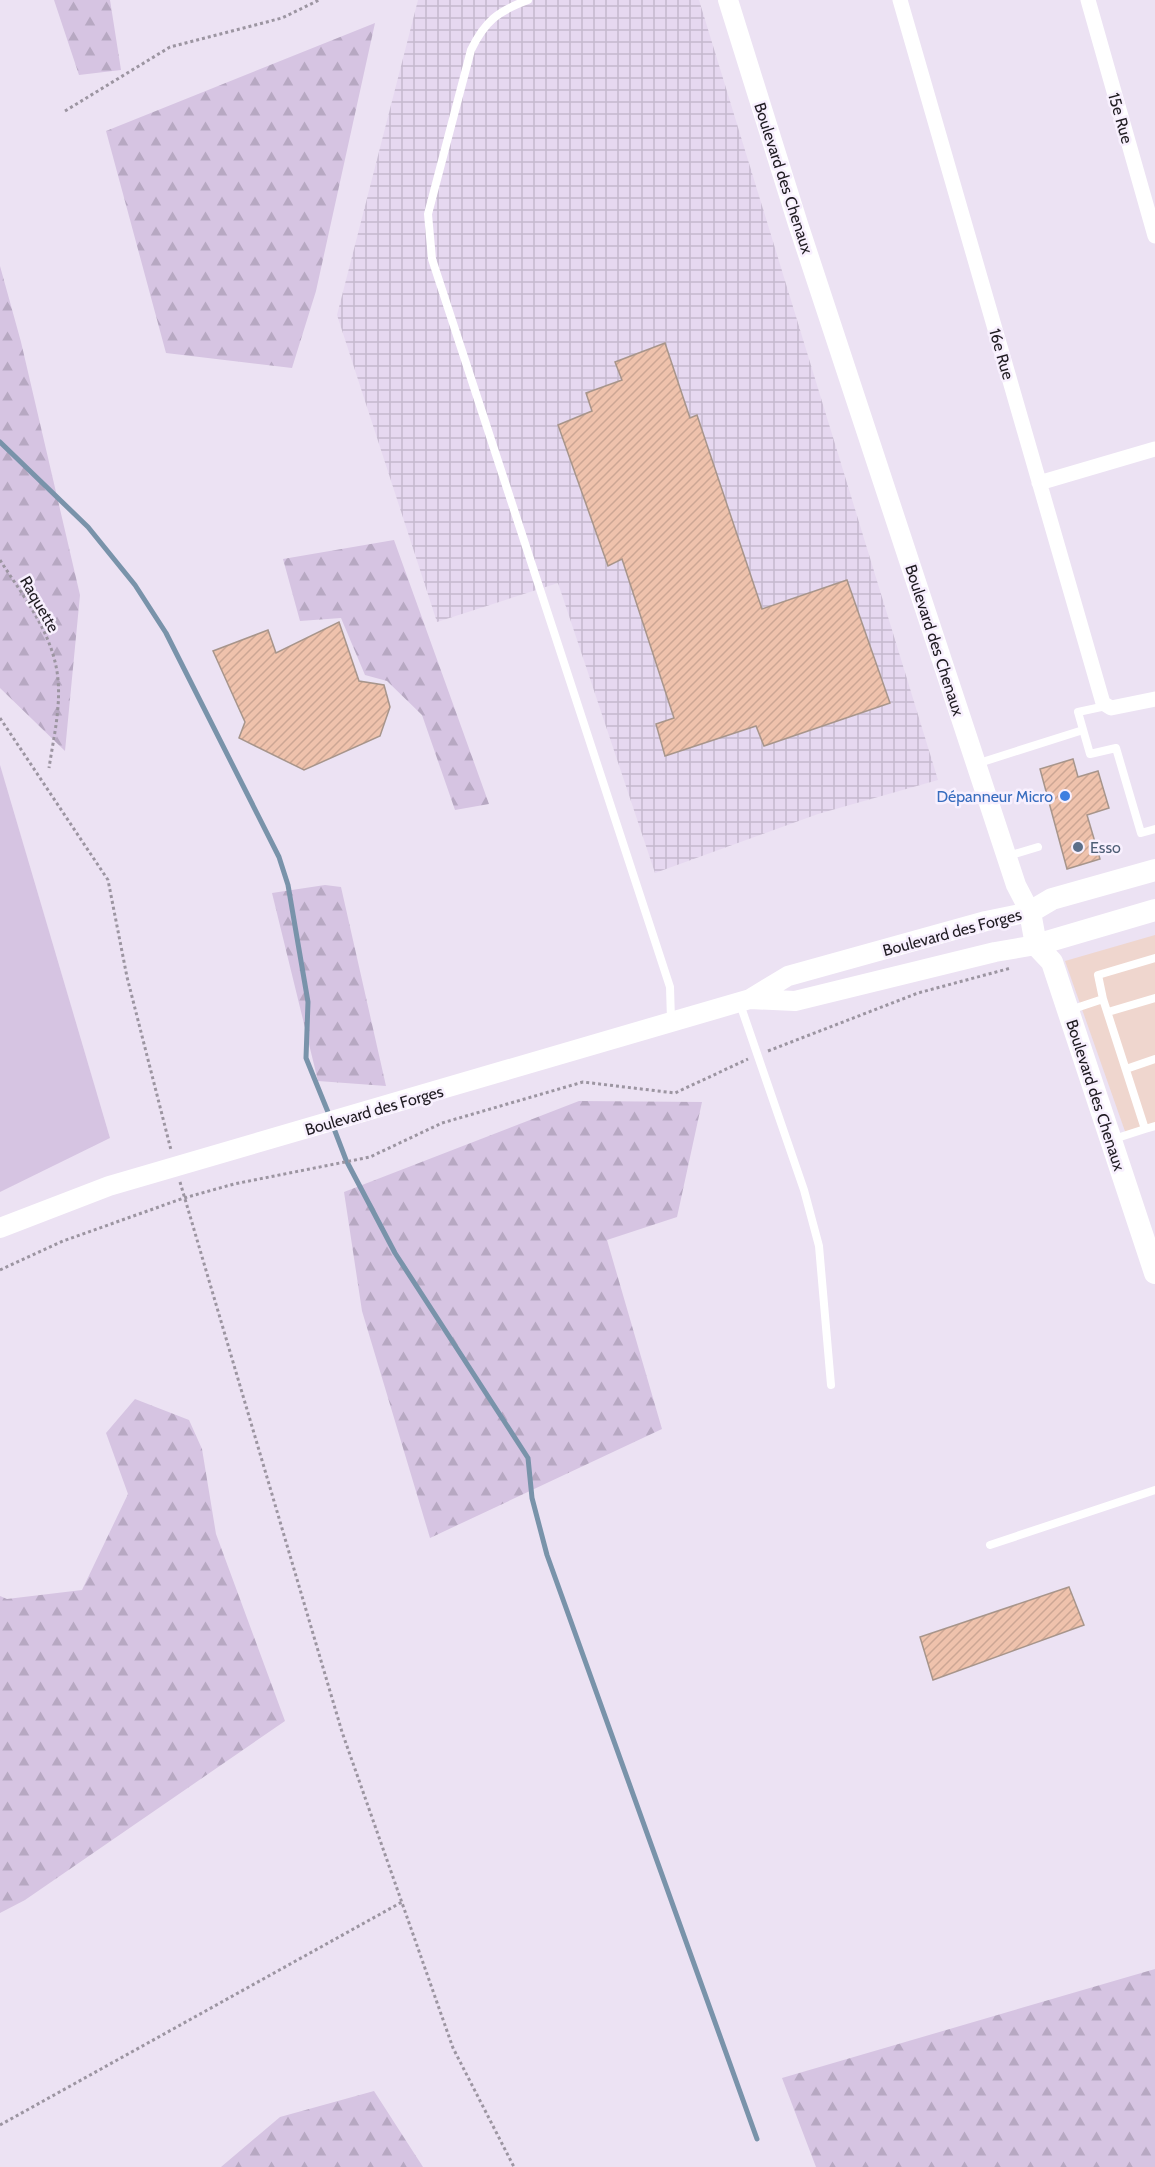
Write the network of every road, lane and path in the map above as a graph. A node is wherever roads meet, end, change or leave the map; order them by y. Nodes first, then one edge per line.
1 (319, 0) edge
2 (528, 0) edge
3 (728, 0) edge
4 (900, 0) edge
5 (1088, 0) edge
6 (65, 111) dead end
7 (1155, 236) edge
8 (1155, 449) edge
9 (1039, 483) junction
10 (0, 560) edge
11 (1155, 699) edge
12 (1106, 706) junction
13 (0, 718) edge
14 (1083, 730) junction
15 (976, 764) junction
16 (50, 768) dead end
17 (1155, 829) edge
18 (1038, 847) dead end
19 (1006, 856) junction
20 (1155, 870) edge
21 (1155, 910) edge
22 (1030, 912) junction
23 (1036, 945) junction
24 (1155, 958) edge
25 (1155, 998) edge
26 (1104, 999) junction
27 (745, 1001) junction
28 (1068, 1010) junction
29 (1108, 1012) junction
30 (671, 1022) junction
31 (758, 1055) junction
32 (1155, 1059) edge
33 (1126, 1069) junction
34 (1155, 1126) edge
35 (1145, 1129) junction
36 (1111, 1140) junction
37 (175, 1167) junction
38 (184, 1198) junction
39 (0, 1228) edge
40 (0, 1270) edge
41 (1155, 1273) edge
42 (831, 1385) dead end
43 (1155, 1490) edge
44 (990, 1545) dead end
45 (402, 1902) junction
46 (0, 2125) edge
47 (514, 2167) edge

1 - 6 path
2 - 30 lane
3 - 15 street, Boulevard des Chenaux
4 - 9 street, 16e Rue
5 - 7 street, 15e Rue
8 - 9 street
9 - 12 street, 16e Rue
10 - 16 path, Raquette
11 - 12 street
12 - 14 lane
13 - 37 path
14 - 15 lane
14 - 17 lane
15 - 19 street, Boulevard des Chenaux
18 - 19 lane
19 - 22 street, Boulevard des Chenaux
20 - 22 main road, Boulevard des Forges
21 - 23 main road, Boulevard des Forges
22 - 23 main road, Boulevard des Chenaux
22 - 27 street, Boulevard des Forges
23 - 27 street, Boulevard des Forges
23 - 28 main road, Boulevard des Chenaux
23 - 31 path
24 - 26 lane
25 - 29 lane
26 - 28 lane
26 - 29 lane
27 - 30 street, Boulevard des Forges
27 - 31 lane
28 - 36 main road, Boulevard des Chenaux
29 - 33 lane
30 - 37 street, Boulevard des Forges
31 - 38 path
31 - 42 lane
32 - 33 lane
33 - 35 lane
34 - 35 lane
35 - 36 lane
36 - 41 main road, Boulevard des Chenaux
37 - 38 path
37 - 39 street, Boulevard des Forges
38 - 40 path
38 - 45 path
43 - 44 lane
45 - 46 path
45 - 47 path

